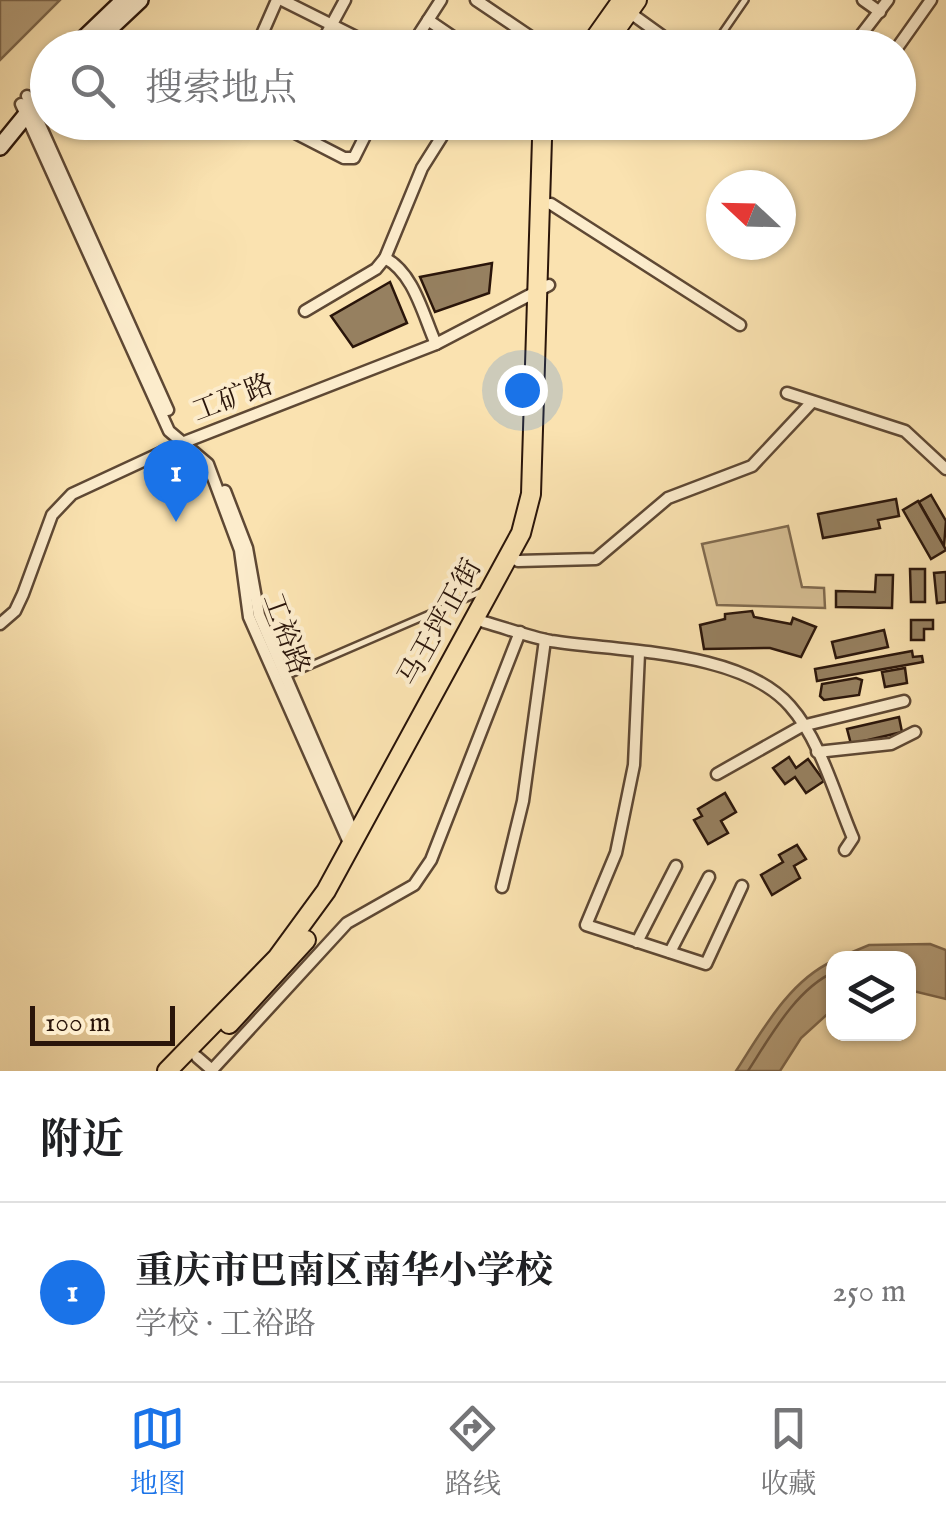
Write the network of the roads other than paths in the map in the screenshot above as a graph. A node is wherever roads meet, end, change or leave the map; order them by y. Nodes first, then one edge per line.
1 (124, 0) edge
2 (140, 0) edge
3 (280, 0) edge
4 (346, 0) edge
5 (441, 0) edge
6 (476, 0) edge
7 (745, 0) edge
8 (863, 0) edge
9 (888, 0) edge
10 (932, 0) edge
11 (630, 4) edge
12 (880, 12) junction
13 (428, 20) junction
14 (328, 25) junction
15 (93, 30) edge
16 (108, 30) edge
17 (265, 30) edge
18 (326, 30) edge
19 (339, 30) edge
20 (422, 30) edge
21 (442, 30) edge
22 (520, 30) edge
23 (605, 30) edge
24 (614, 30) edge
25 (660, 30) edge
26 (724, 30) edge
27 (866, 30) edge
28 (910, 30) edge
29 (30, 99) edge
30 (30, 101) edge
31 (26, 104) junction
32 (30, 113) edge
33 (0, 130) edge
34 (42, 140) edge
35 (312, 140) edge
36 (363, 140) edge
37 (440, 140) edge
38 (542, 140) edge
39 (553, 140) edge
40 (0, 147) edge
41 (550, 204) junction
42 (385, 258) junction
43 (543, 288) junction
44 (305, 311) dead end
45 (740, 325) dead end
46 (436, 344) junction
47 (787, 393) dead end
48 (811, 403) junction
49 (186, 442) junction
50 (946, 469) edge
51 (518, 561) junction
52 (491, 589) junction
53 (484, 622) junction
54 (0, 624) edge
55 (520, 632) junction
56 (544, 640) junction
57 (638, 653) junction
58 (286, 676) junction
59 (904, 702) dead end
60 (802, 726) junction
61 (915, 732) dead end
62 (817, 752) junction
63 (717, 774) dead end
64 (353, 842) junction
65 (846, 850) dead end
66 (676, 866) dead end
67 (709, 877) dead end
68 (742, 886) dead end
69 (502, 887) dead end
70 (637, 942) junction
71 (670, 952) junction
72 (191, 1064) edge
73 (167, 1071) edge

1 - 15 main road
2 - 16 main road
3 - 14 street
3 - 17 street
4 - 14 street
5 - 13 street
6 - 22 street
7 - 26 lane
8 - 12 street
9 - 12 street
10 - 28 street
11 - 23 main road
11 - 24 main road
11 - 25 street
12 - 27 street
13 - 20 street
13 - 21 street
14 - 18 street
14 - 19 street
29 - 31 main road
30 - 31 main road
31 - 32 street
31 - 33 main road
31 - 40 main road
34 - 49 street
35 - 36 street
37 - 42 street
38 - 43 main road, 马王坪正街
39 - 41 main road, 马王坪正街
41 - 43 main road, 马王坪正街
41 - 45 street
42 - 44 street
42 - 46 street
43 - 46 street, 工矿路
43 - 51 main road, 马王坪正街
43 - 52 main road, 马王坪正街
46 - 49 street, 工矿路
47 - 48 street
48 - 50 street
48 - 51 street
49 - 54 street, 工矿路
49 - 58 street, 工裕路
49 - 64 street, 工裕路
51 - 53 main road, 马王坪正街
52 - 58 lane
52 - 64 main road, 马王坪正街
53 - 55 street
53 - 72 main road, 马王坪正街
55 - 56 street
55 - 72 street
56 - 57 street
56 - 69 street
57 - 60 street
57 - 70 street
58 - 64 street, 工裕路
59 - 60 street
60 - 62 street
60 - 63 street
61 - 62 street
62 - 65 street
64 - 73 main road, 马王坪正街
66 - 70 street
67 - 71 street
68 - 71 street
70 - 71 street

